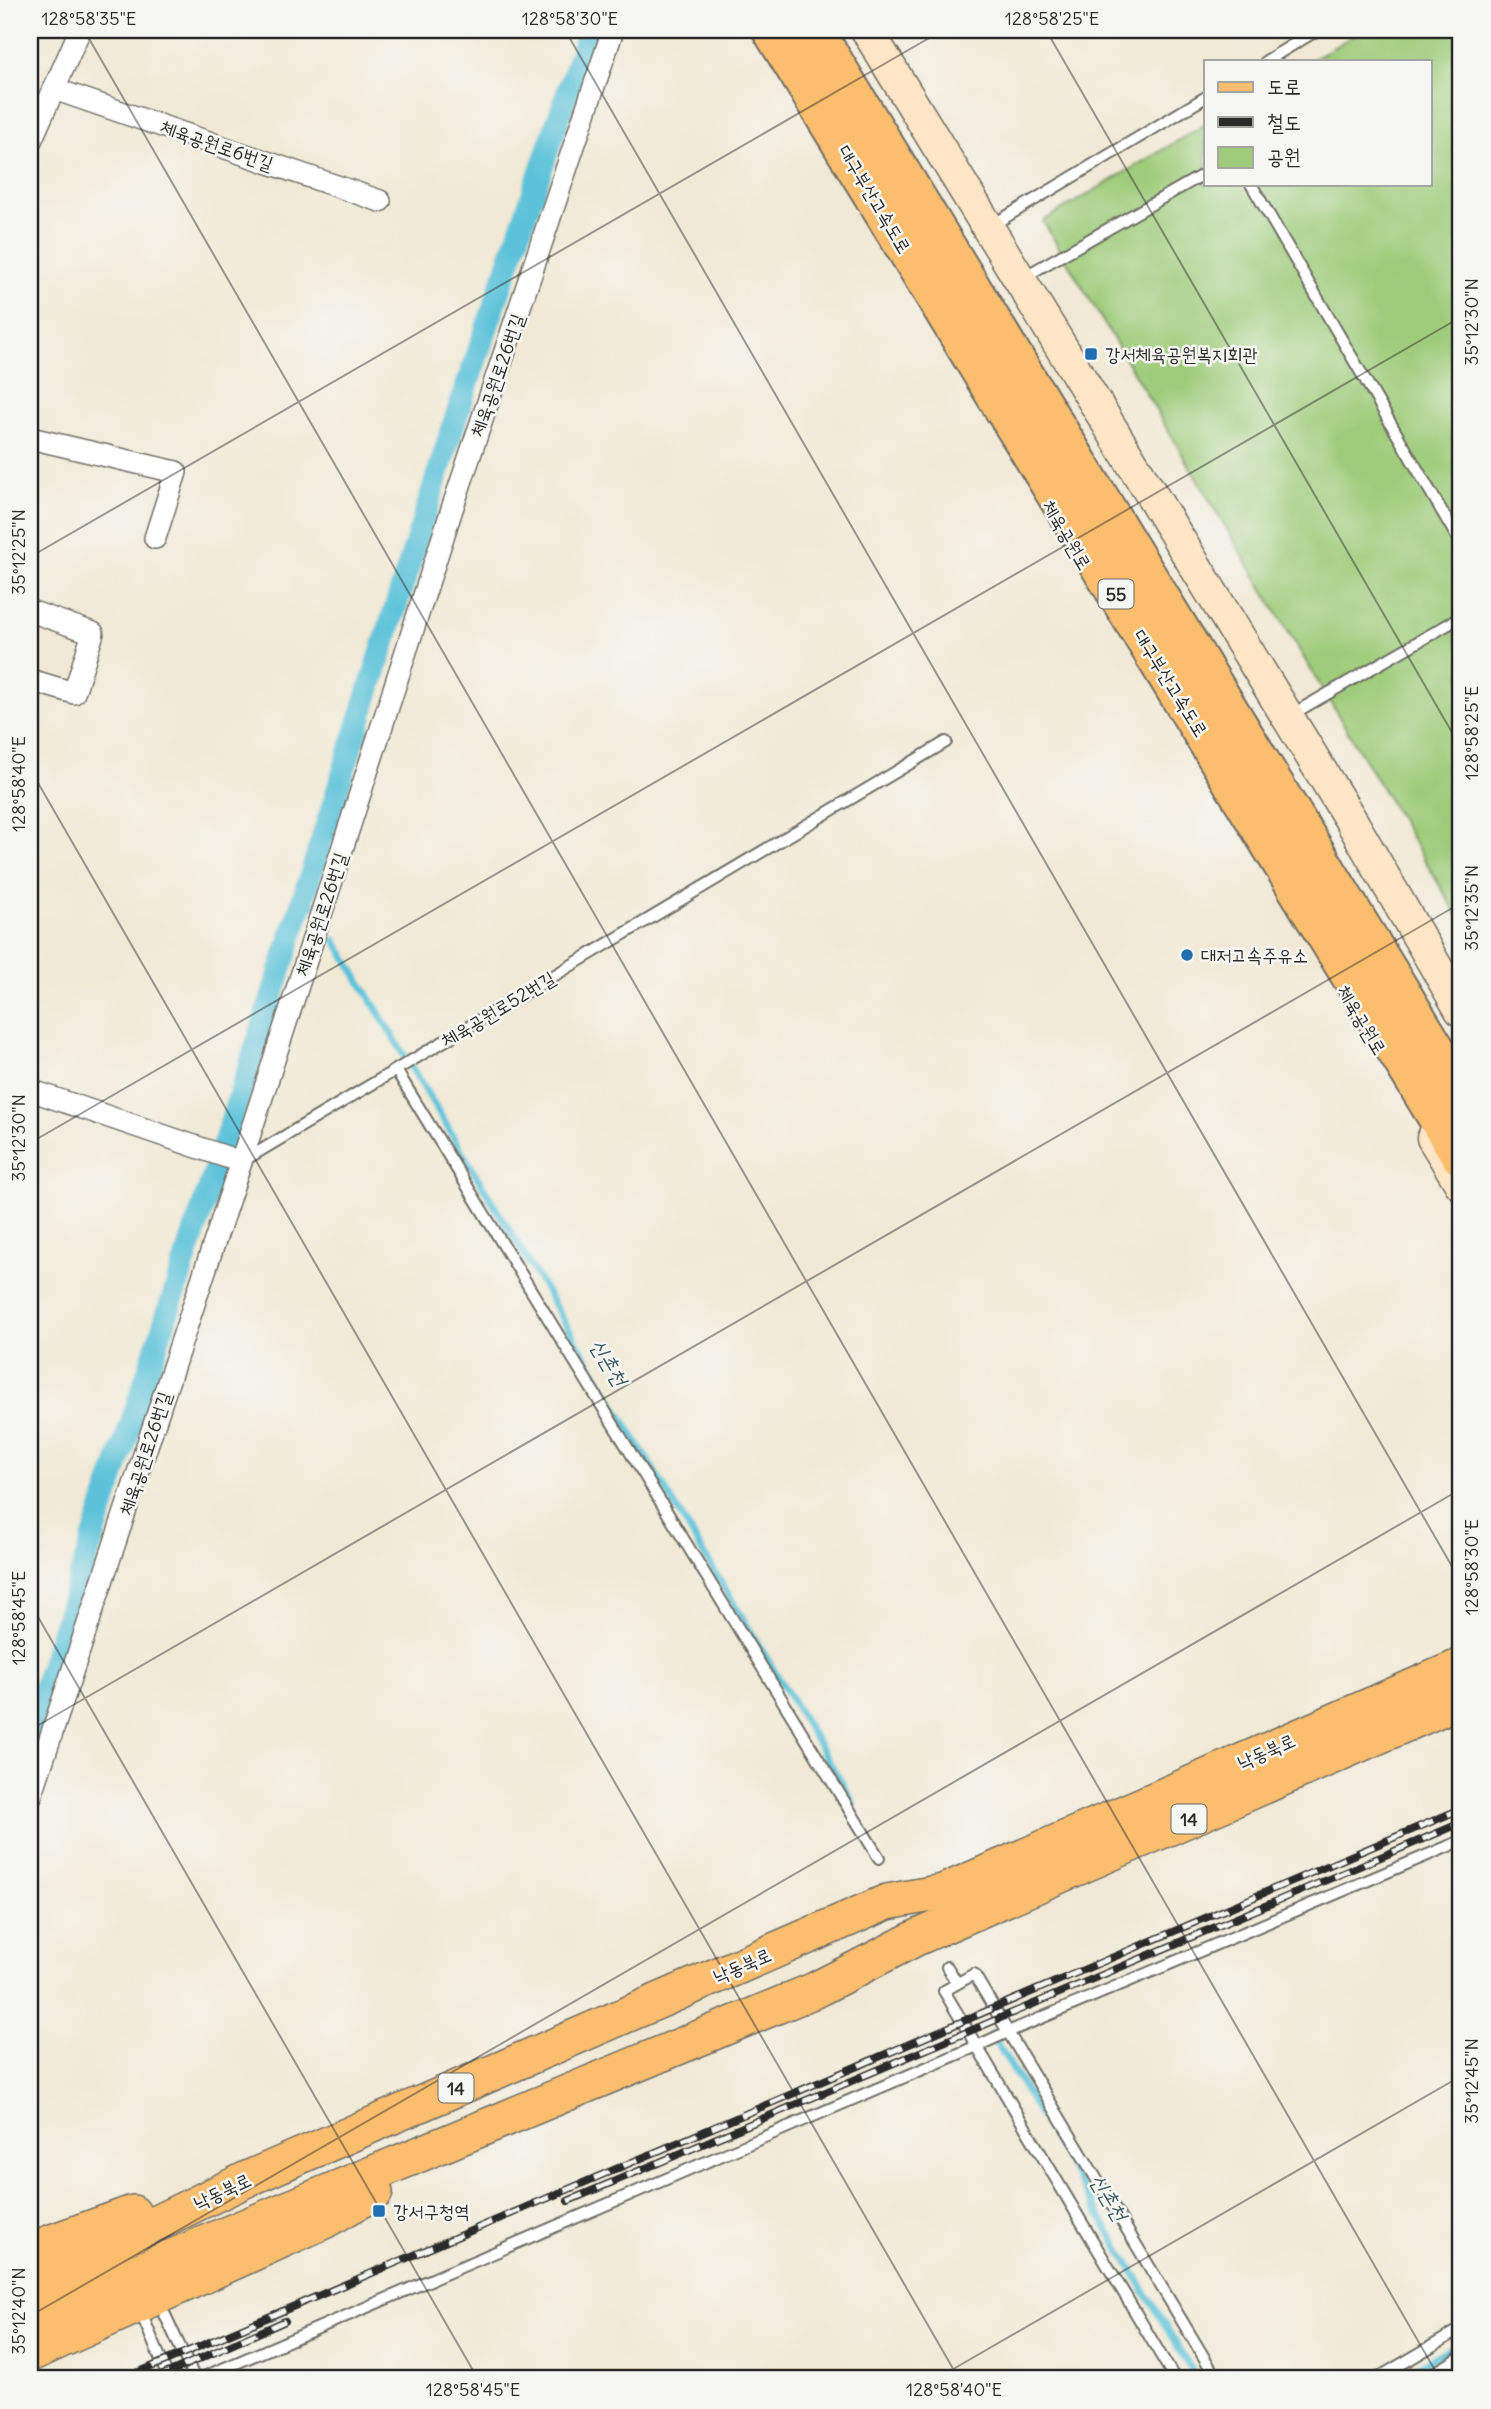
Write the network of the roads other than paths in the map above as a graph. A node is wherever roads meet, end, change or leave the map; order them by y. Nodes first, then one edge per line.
1 (80, 30) edge
2 (613, 30) edge
3 (761, 30) edge
4 (772, 30) edge
5 (814, 30) edge
6 (867, 30) edge
7 (1293, 30) edge
8 (1318, 30) edge
9 (1299, 41) junction
10 (1268, 60) edge
11 (54, 89) junction
12 (1204, 98) edge
13 (30, 143) edge
14 (1204, 174) edge
15 (1252, 186) edge
16 (380, 201) dead end
17 (988, 227) junction
18 (1019, 279) junction
19 (30, 438) edge
20 (155, 538) dead end
21 (1461, 544) edge
22 (30, 611) edge
23 (1461, 617) edge
24 (30, 680) edge
25 (1287, 717) junction
26 (946, 742) dead end
27 (1461, 1010) edge
28 (396, 1070) junction
29 (30, 1090) edge
30 (1461, 1091) edge
31 (1461, 1156) edge
32 (241, 1162) junction
33 (1461, 1184) edge
34 (1461, 1639) edge
35 (1461, 1665) edge
36 (1461, 1700) edge
37 (1461, 1723) edge
38 (37, 1753) edge
39 (30, 1799) edge
40 (1461, 1841) edge
41 (880, 1858) dead end
42 (887, 1902) junction
43 (947, 1967) dead end
44 (957, 1983) junction
45 (815, 1990) junction
46 (1008, 2032) junction
47 (977, 2046) junction
48 (507, 2118) junction
49 (247, 2179) junction
50 (30, 2250) edge
51 (30, 2284) edge
52 (148, 2301) junction
53 (30, 2316) edge
54 (1461, 2329) edge
55 (30, 2354) edge
56 (1461, 2357) edge
57 (169, 2379) edge
58 (197, 2379) edge
59 (1175, 2379) edge
60 (1217, 2379) edge
61 (1376, 2379) edge
62 (1424, 2379) edge

1 - 11 street
2 - 32 street, 체육공원로26번길
3 - 33 main road, 체육공원로
4 - 31 highway, 대구부산고속도로 / 55
5 - 30 highway, 대구부산고속도로 / 55
6 - 17 main road
7 - 9 lane
8 - 9 lane
9 - 10 lane
11 - 13 street
11 - 16 street, 체육공원로6번길
12 - 17 lane
14 - 18 lane
15 - 21 lane
17 - 18 main road
18 - 25 main road
19 - 20 street
22 - 24 street
23 - 25 lane
25 - 27 main road
26 - 28 lane, 체육공원로52번길
28 - 32 lane, 체육공원로52번길
28 - 41 lane
29 - 32 street
32 - 38 street, 체육공원로26번길
34 - 42 main road
35 - 42 main road, 낙동북로 / 14
36 - 45 main road, 낙동북로 / 14
37 - 45 main road
38 - 39 street, 체육공원로26번길
40 - 46 lane
42 - 49 main road, 낙동북로 / 14
43 - 44 lane
44 - 46 lane
44 - 47 lane
45 - 48 main road, 낙동북로 / 14
46 - 47 lane
46 - 60 lane
47 - 58 lane
47 - 59 lane
48 - 52 main road
48 - 53 main road, 낙동북로 / 14
49 - 50 main road
49 - 51 main road, 낙동북로 / 14
52 - 55 main road
52 - 57 lane
52 - 58 lane
54 - 61 lane
56 - 62 lane

